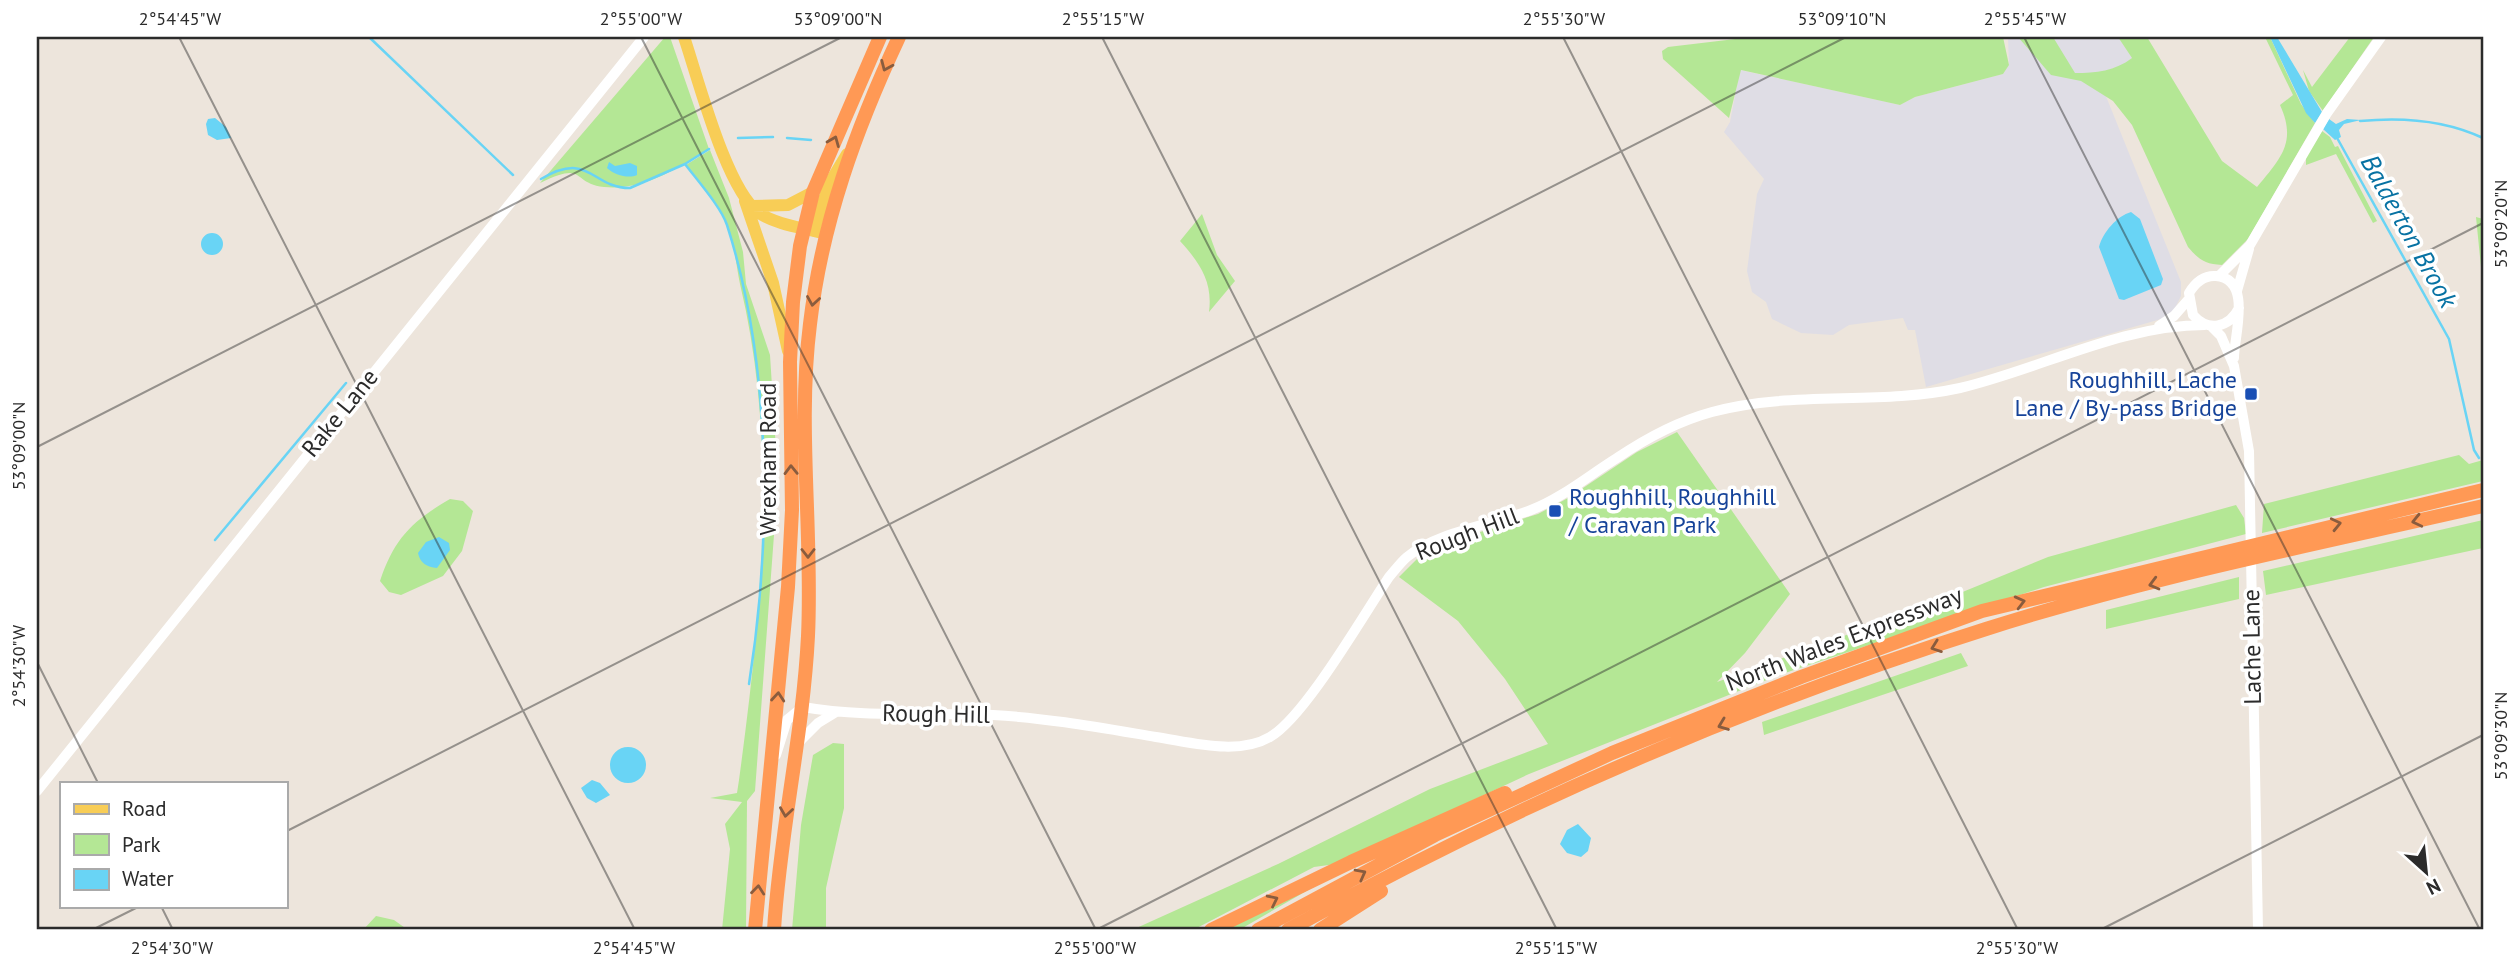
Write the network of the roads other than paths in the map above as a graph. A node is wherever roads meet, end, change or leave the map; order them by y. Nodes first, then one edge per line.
1 (644, 37) edge
2 (684, 37) edge
3 (880, 37) edge
4 (899, 37) edge
5 (2381, 37) edge
6 (813, 192) junction
7 (748, 201) junction
8 (815, 231) junction
9 (2250, 245) junction
10 (2219, 276) junction
11 (2238, 291) junction
12 (2188, 300) junction
13 (2239, 308) junction
14 (2209, 326) junction
15 (2156, 328) junction
16 (790, 362) junction
17 (2234, 366) junction
18 (2483, 490) edge
19 (2483, 506) edge
20 (803, 707) junction
21 (836, 712) junction
22 (794, 750) junction
23 (1612, 753) junction
24 (773, 765) junction
25 (37, 791) edge
26 (1497, 823) junction
27 (755, 930) edge
28 (774, 930) edge
29 (1211, 930) edge
30 (1258, 930) edge
31 (1288, 930) edge
32 (1320, 930) edge
33 (2258, 930) edge

1 - 25 street, Rake Lane
2 - 7 main road
6 -> 3 highway
4 -> 8 highway
5 - 9 street
6 - 7 main road
6 - 8 highway
7 - 8 main road
7 - 16 main road
8 - 16 highway, Wrexham Road
8 -> 20 highway, Wrexham Road
9 - 10 street
9 - 11 street
10 - 11 street
10 - 12 street
11 - 13 street
12 - 14 street
12 - 15 street, Rough Hill
13 - 14 street
13 - 17 street, Lache Lane
14 - 15 street, Rough Hill
14 - 17 street, Lache Lane
15 - 21 street, Rough Hill
24 -> 16 highway, Wrexham Road
17 - 33 street, Lache Lane
23 -> 18 highway, North Wales Expressway
19 -> 26 highway, North Wales Expressway
20 - 21 street, Rough Hill
20 - 22 highway, Wrexham Road
20 - 24 street
21 - 22 street
22 -> 28 highway, Wrexham Road
29 -> 23 highway
30 -> 23 highway, North Wales Expressway
27 -> 24 highway, Wrexham Road
26 - 31 highway, North Wales Expressway
26 - 32 highway

